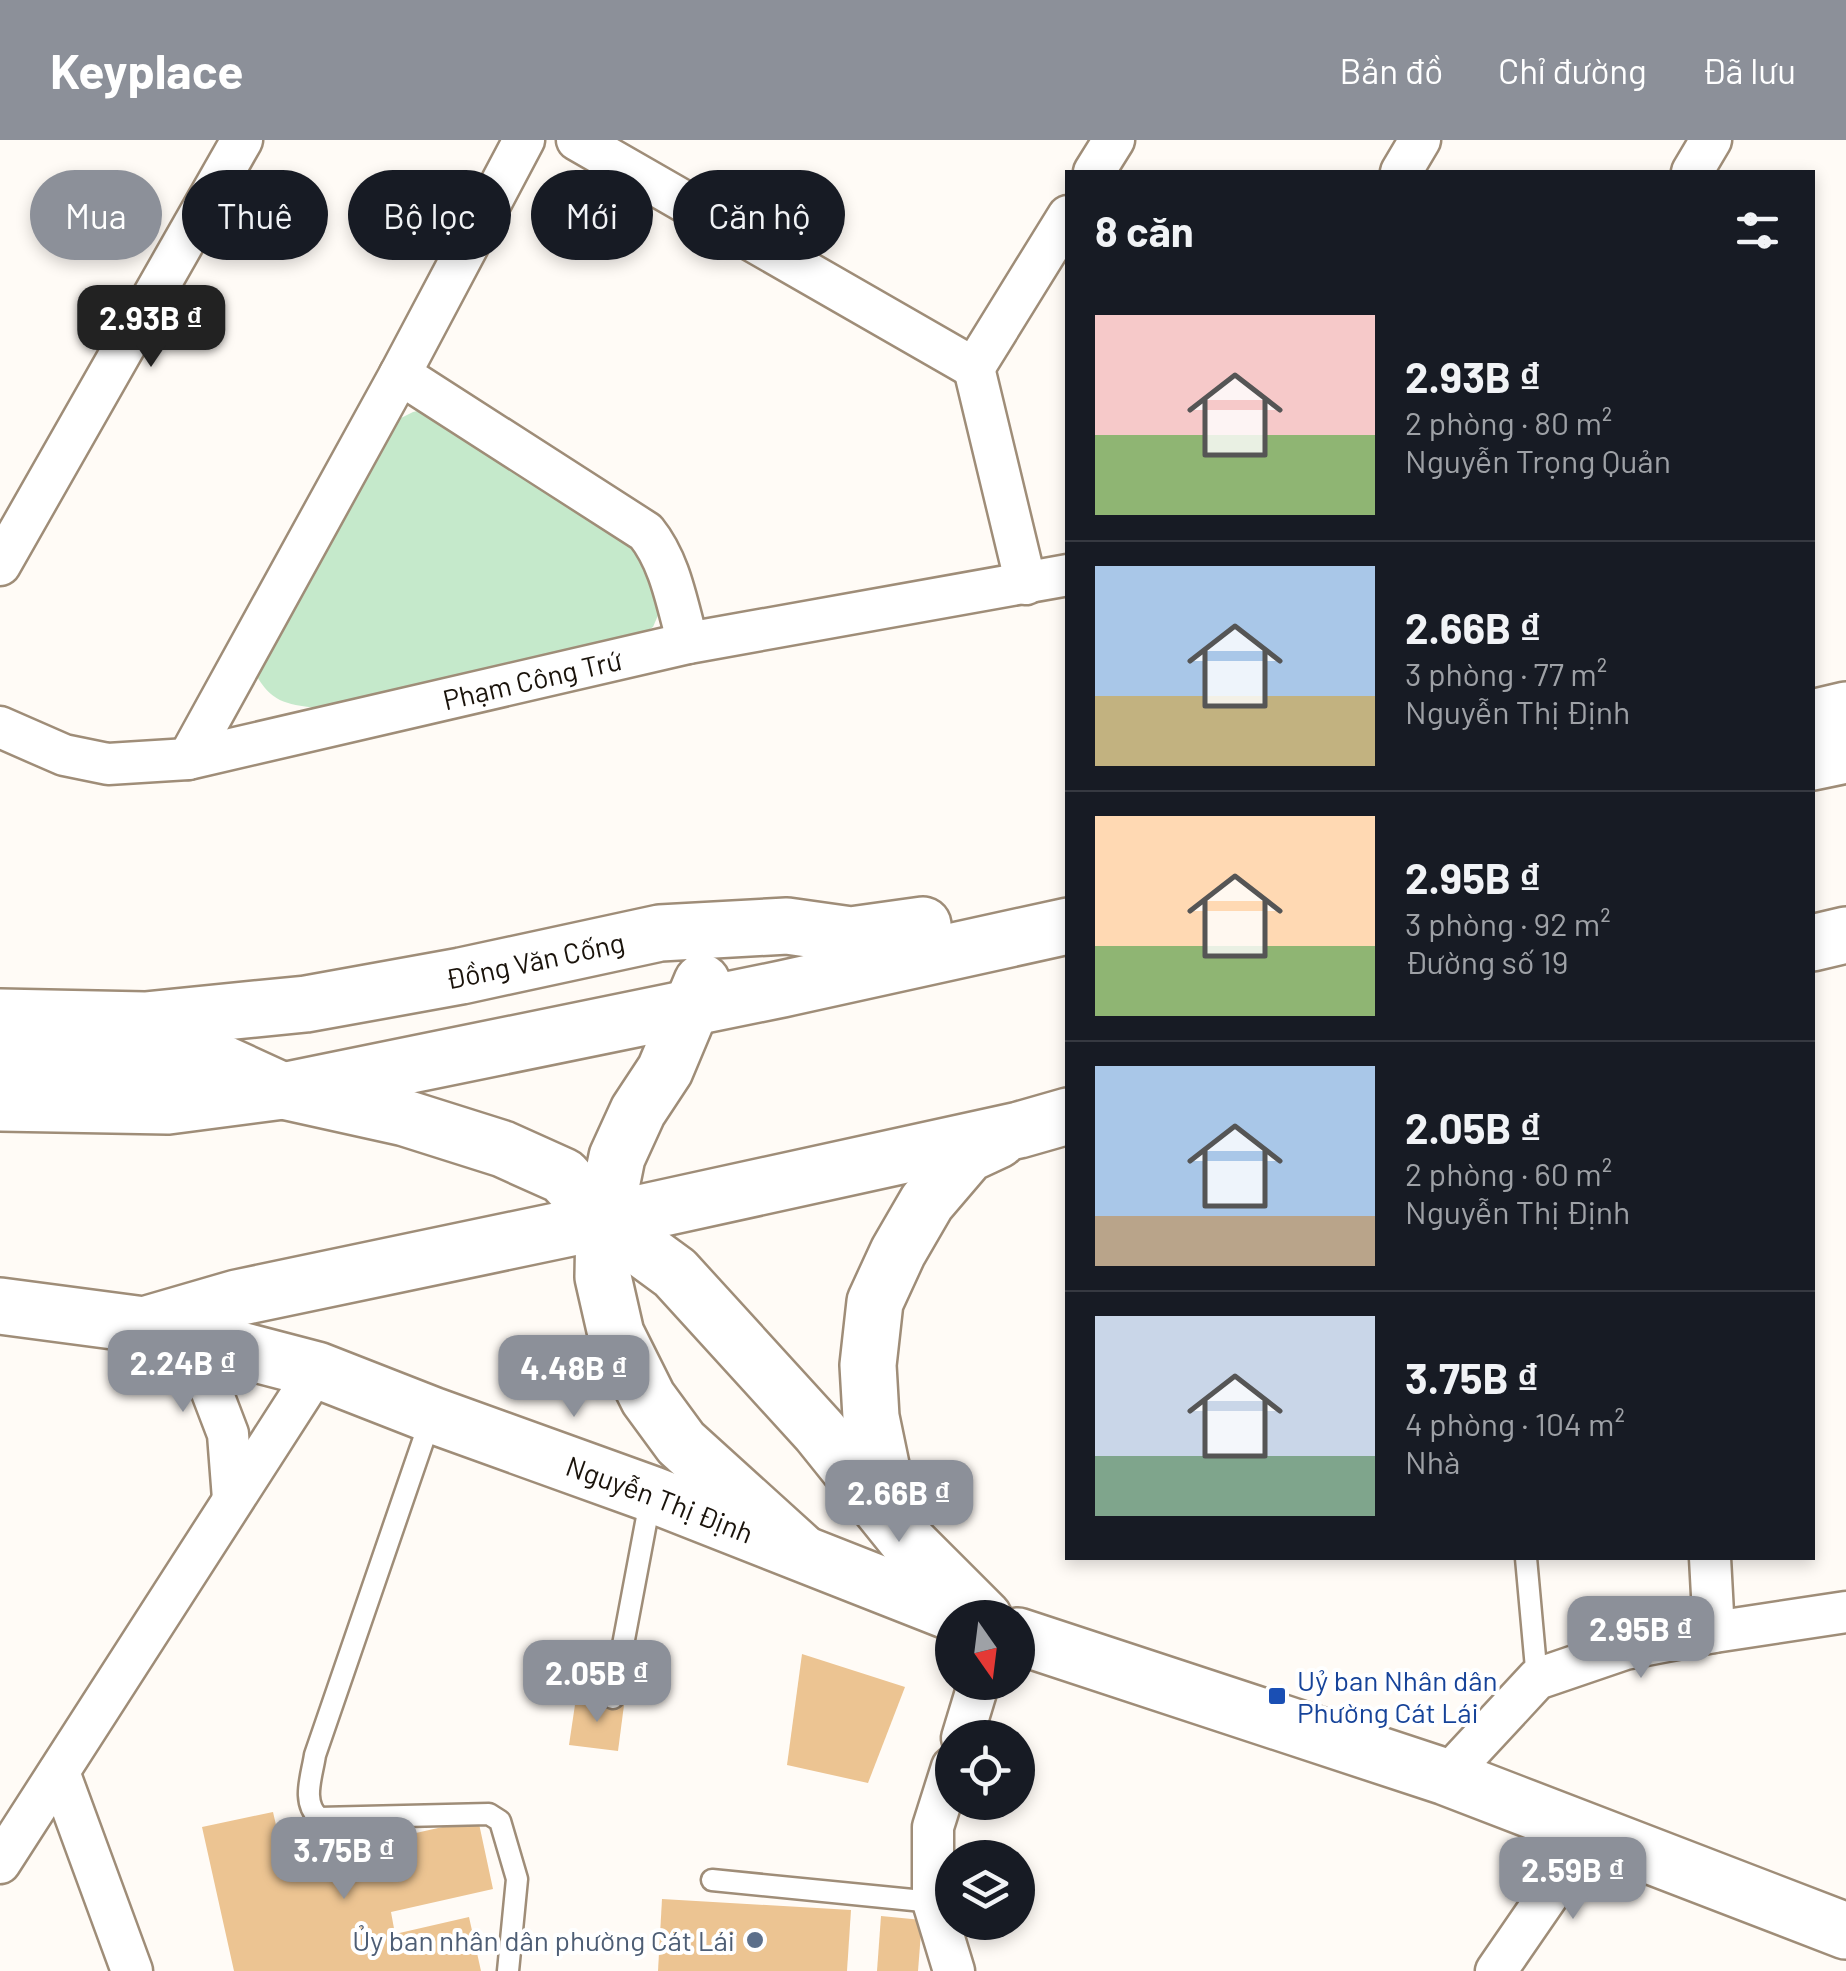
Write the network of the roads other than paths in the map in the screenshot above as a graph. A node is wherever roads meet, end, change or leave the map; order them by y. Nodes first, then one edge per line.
1 (242, 140) edge
2 (524, 140) edge
3 (577, 140) edge
4 (1114, 140) edge
5 (1420, 140) edge
6 (1711, 140) edge
7 (1095, 170) edge
8 (1401, 170) edge
9 (1693, 170) edge
10 (1065, 221) edge
11 (974, 368) junction
12 (400, 374) junction
13 (0, 564) edge
14 (1065, 576) edge
15 (1026, 584) junction
16 (688, 644) junction
17 (1846, 710) edge
18 (1815, 717) edge
19 (0, 728) edge
20 (1846, 755) edge
21 (188, 760) junction
22 (1815, 761) edge
23 (1065, 894) edge
24 (1065, 926) edge
25 (721, 928) junction
26 (851, 935) junction
27 (955, 935) junction
28 (1846, 936) edge
29 (1815, 942) edge
30 (1846, 960) edge
31 (1815, 966) edge
32 (782, 988) junction
33 (693, 1007) junction
34 (0, 1017) edge
35 (0, 1063) edge
36 (664, 1070) junction
37 (283, 1090) junction
38 (0, 1103) edge
39 (1054, 1121) edge
40 (604, 1221) junction
41 (0, 1306) edge
42 (144, 1325) junction
43 (317, 1370) junction
44 (432, 1414) junction
45 (651, 1494) junction
46 (233, 1499) junction
47 (909, 1543) junction
48 (799, 1550) junction
49 (1526, 1560) edge
50 (1710, 1560) edge
51 (966, 1600) edge
52 (935, 1605) edge
53 (1846, 1612) edge
54 (1714, 1632) junction
55 (1035, 1642) edge
56 (1537, 1678) junction
57 (613, 1698) dead end
58 (59, 1772) junction
59 (1446, 1777) junction
60 (936, 1820) edge
61 (1592, 1833) junction
62 (0, 1863) edge
63 (712, 1880) dead end
64 (933, 1902) junction
65 (1846, 1931) edge
66 (132, 1971) edge
67 (508, 1971) edge
68 (954, 1971) edge
69 (1496, 1971) edge

1 - 13 street
2 - 12 street
3 - 11 street
4 - 7 street
5 - 8 street
6 - 9 street
10 - 11 street
11 - 15 street
12 - 16 street
12 - 21 street
14 - 15 street, Phạm Công Trứ
15 - 16 street, Phạm Công Trứ
16 - 21 street, Phạm Công Trứ
17 - 18 main road
19 - 21 street, Phạm Công Trứ
20 - 22 main road
23 - 27 main road, Đồng Văn Cống
24 - 27 main road, Đồng Văn Cống
25 - 26 main road, Đồng Văn Cống
25 - 33 main road
25 - 34 main road, Đồng Văn Cống
26 - 27 main road, Đồng Văn Cống
26 - 33 main road
27 - 32 main road, Đồng Văn Cống
28 - 29 main road
30 - 31 main road
32 - 33 main road, Đồng Văn Cống
32 - 36 main road
33 - 36 main road
33 - 37 main road, Đồng Văn Cống
35 - 37 main road
36 - 40 main road
37 - 38 main road
37 - 40 main road
39 - 40 main road
39 - 47 main road
40 - 42 main road
40 - 47 main road
40 - 48 main road
41 - 42 main road, Nguyễn Thị Định
42 - 43 main road, Nguyễn Thị Định
42 - 46 street
43 - 44 main road, Nguyễn Thị Định
43 - 46 street
44 - 45 main road, Nguyễn Thị Định
44 - 67 lane
45 - 48 main road, Nguyễn Thị Định
45 - 57 lane
46 - 58 street
47 - 51 main road
48 - 52 main road, Nguyễn Thị Định
49 - 56 lane
50 - 54 street
53 - 54 street
54 - 56 street
55 - 59 main road
56 - 59 street
58 - 62 street
58 - 66 street
59 - 61 main road
60 - 64 street
61 - 65 main road
61 - 69 street
63 - 64 lane
64 - 68 street

